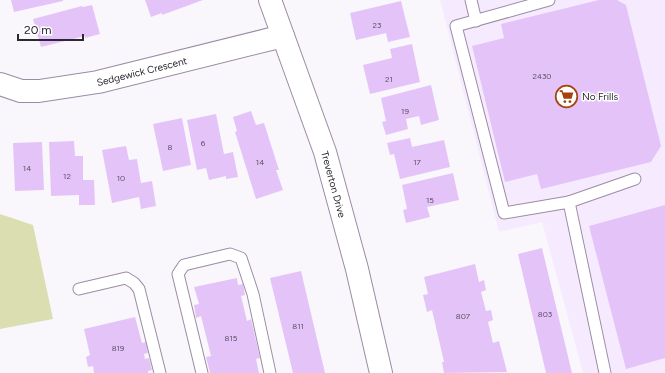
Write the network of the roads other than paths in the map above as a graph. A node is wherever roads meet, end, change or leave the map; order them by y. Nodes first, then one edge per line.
1 (270, 0) edge
2 (471, 0) edge
3 (549, 0) edge
4 (476, 21) junction
5 (283, 36) junction
6 (0, 84) edge
7 (635, 179) dead end
8 (569, 202) junction
9 (78, 289) dead end
10 (160, 373) edge
11 (202, 373) edge
12 (270, 373) edge
13 (381, 373) edge
14 (605, 373) edge

1 - 5 street, Treverton Drive
2 - 4 lane
3 - 4 lane
4 - 8 lane
5 - 6 street, Sedgewick Crescent
5 - 13 street, Treverton Drive
7 - 8 lane
8 - 14 lane
9 - 10 lane
11 - 12 lane

